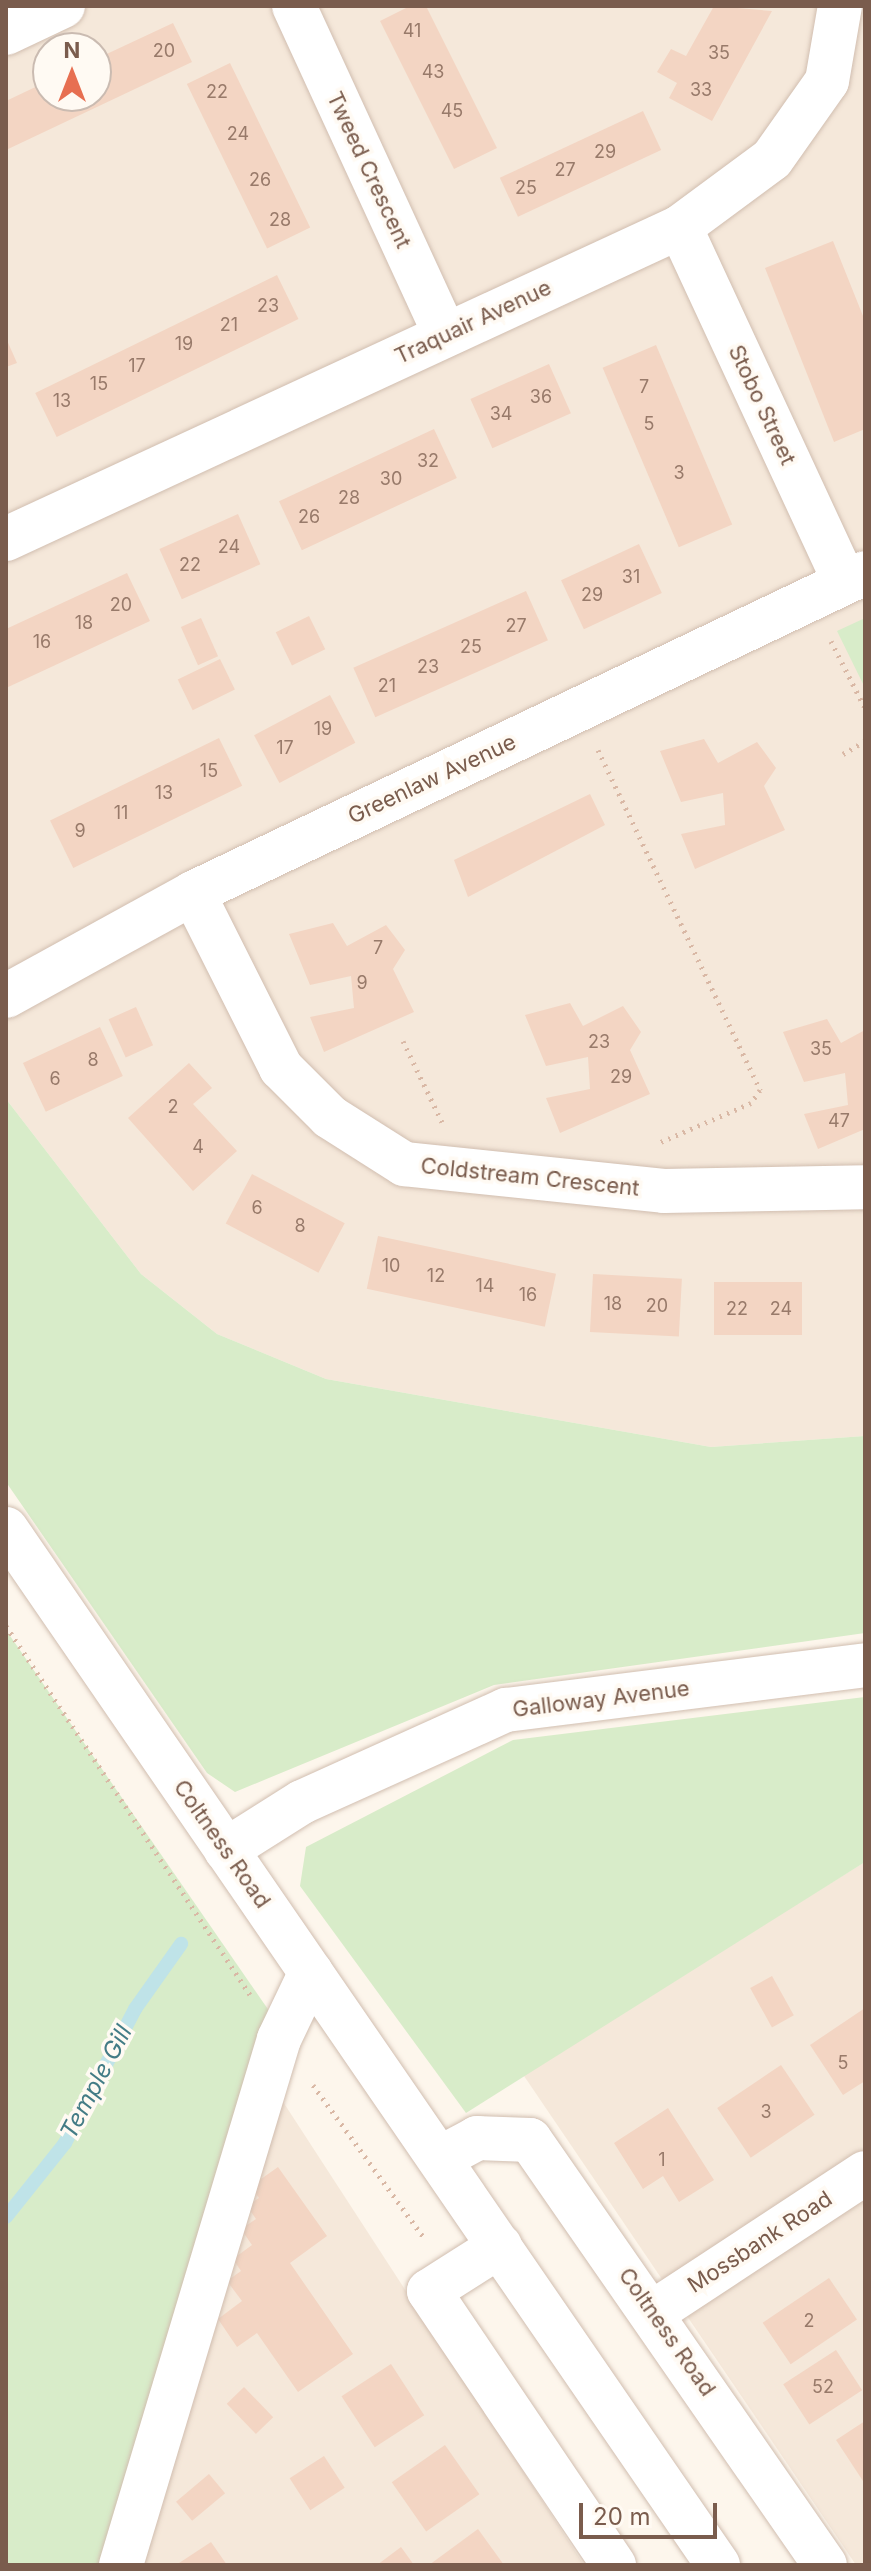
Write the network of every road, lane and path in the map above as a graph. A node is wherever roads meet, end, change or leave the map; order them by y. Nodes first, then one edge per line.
1 (63, 6) edge
2 (294, 6) edge
3 (840, 6) edge
4 (6, 33) edge
5 (680, 227) junction
6 (445, 335) junction
7 (6, 539) edge
8 (840, 585) edge
9 (865, 708) edge
10 (578, 709) junction
11 (865, 741) edge
12 (843, 754) dead end
13 (193, 893) junction
14 (6, 996) edge
15 (403, 1041) dead end
16 (465, 1170) junction
17 (865, 1187) edge
18 (639, 1188) junction
19 (6, 1529) edge
20 (6, 1626) edge
21 (865, 1665) edge
22 (226, 1850) junction
23 (311, 1972) junction
24 (279, 2039) junction
25 (442, 2157) junction
26 (865, 2173) edge
27 (500, 2246) junction
28 (455, 2277) junction
29 (655, 2311) junction
30 (121, 2565) edge
31 (614, 2565) edge
32 (718, 2565) edge
33 (825, 2565) edge

1 - 4 street
2 - 6 street, Tweed Crescent
3 - 5 street, Traquair Avenue
5 - 6 street, Traquair Avenue
5 - 8 street, Stobo Street
6 - 7 street, Traquair Avenue
8 - 9 path
8 - 10 street, Greenlaw Avenue
10 - 13 street, Greenlaw Avenue
10 - 18 path
11 - 12 path
13 - 14 street, Greenlaw Avenue
13 - 16 street, Coldstream Crescent
15 - 16 path
16 - 18 street, Coldstream Crescent
17 - 18 street, Coldstream Crescent
19 - 22 street, Coltness Road
20 - 24 path
21 - 22 street, Galloway Avenue
22 - 23 street, Coltness Road
23 - 24 street
23 - 25 street, Coltness Road
24 - 28 path
24 - 30 street
25 - 27 street, Coltness Road
25 - 29 street, Coltness Road
26 - 29 street, Mossbank Road
27 - 28 street
27 - 32 street, Coltness Road
28 - 31 street
29 - 33 street, Coltness Road

